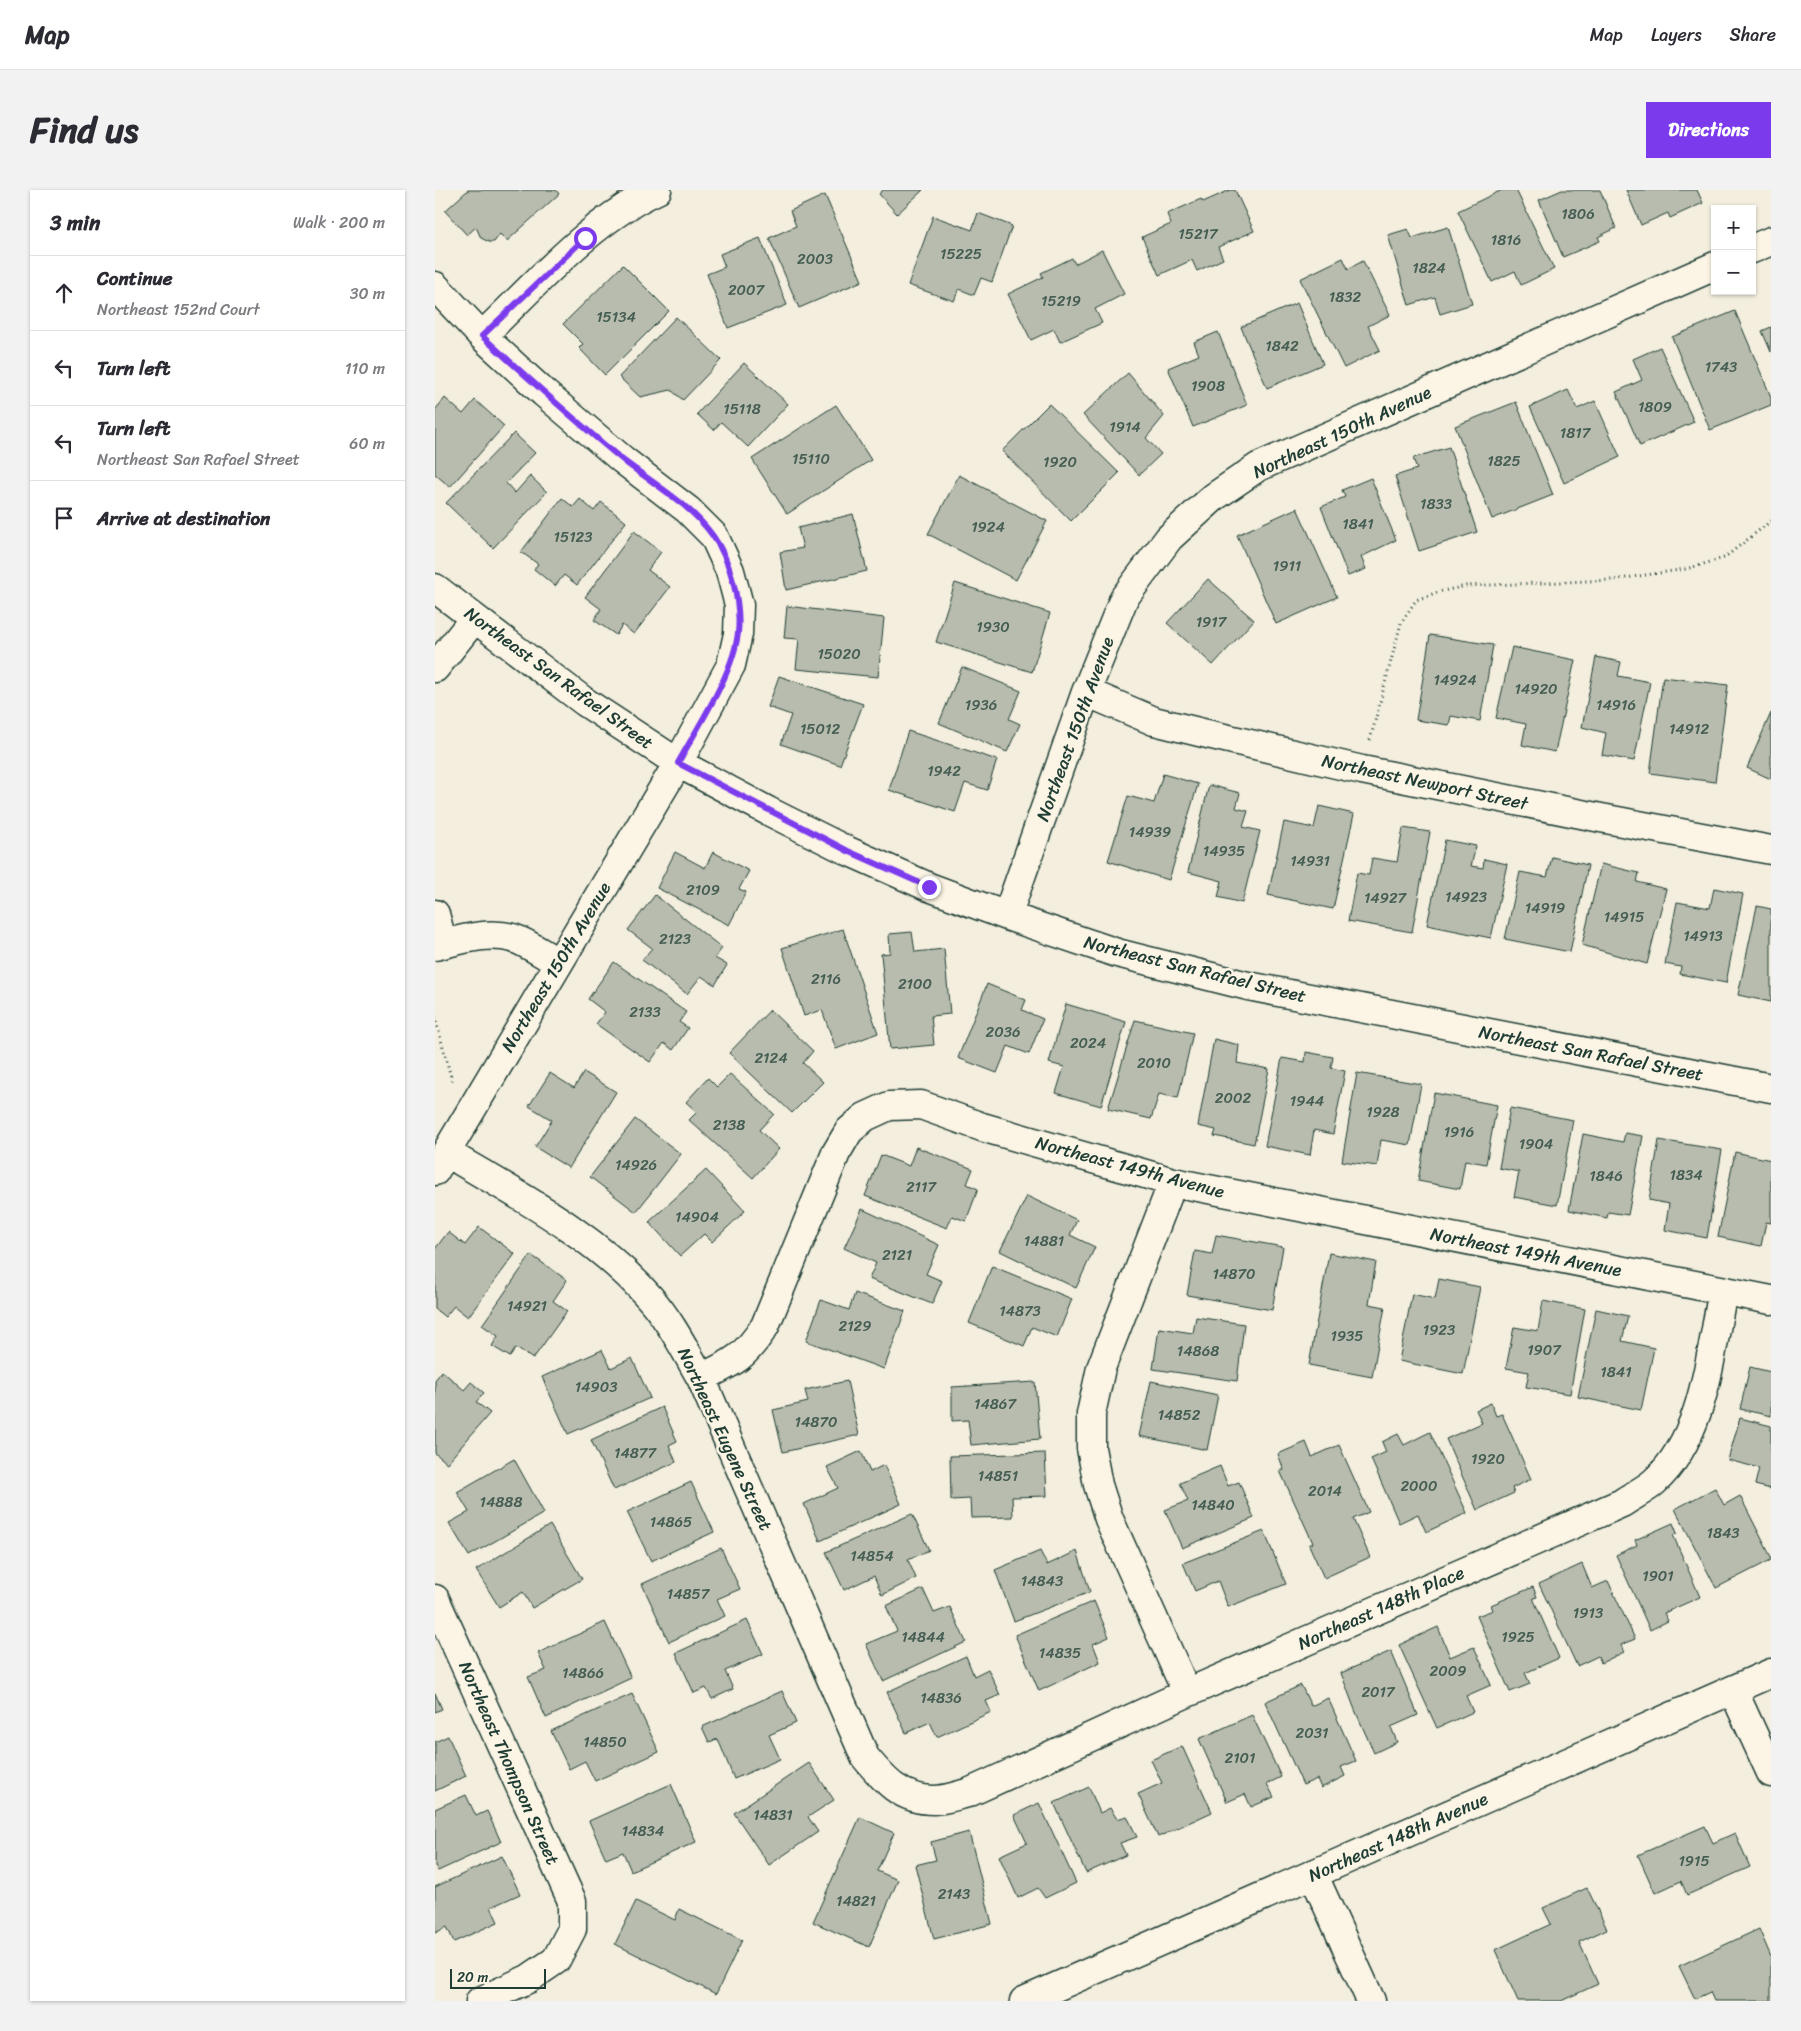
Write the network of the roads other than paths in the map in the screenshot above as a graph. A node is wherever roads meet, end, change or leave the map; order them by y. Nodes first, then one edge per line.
1 (657, 190) edge
2 (1771, 241) edge
3 (1756, 247) edge
4 (1711, 268) edge
5 (435, 286) edge
6 (482, 336) junction
7 (435, 588) edge
8 (474, 619) junction
9 (435, 668) edge
10 (1086, 692) junction
11 (678, 763) junction
12 (1771, 850) edge
13 (435, 914) edge
14 (1007, 916) junction
15 (439, 945) edge
16 (558, 962) junction
17 (1771, 1088) edge
18 (441, 1162) edge
19 (1173, 1182) junction
20 (1723, 1290) junction
21 (1771, 1300) edge
22 (701, 1378) junction
23 (435, 1599) edge
24 (1771, 1674) edge
25 (1733, 1690) junction
26 (1187, 1694) junction
27 (1771, 1774) edge
28 (912, 1798) joint
29 (1313, 1874) junction
30 (480, 2001) edge
31 (1024, 2001) edge
32 (1371, 2001) edge

1 - 6 street
2 - 3 street
4 - 10 street, Northeast 150th Avenue
5 - 6 street, Northeast 150th Avenue
6 - 11 street, Northeast 150th Avenue
7 - 8 street, Northeast San Rafael Street
8 - 9 street
8 - 11 street, Northeast San Rafael Street
10 - 12 street, Northeast Newport Street
10 - 14 street, Northeast 150th Avenue
11 - 14 street, Northeast San Rafael Street
11 - 16 street, Northeast 150th Avenue
13 - 15 street
14 - 17 street, Northeast San Rafael Street
15 - 16 street
16 - 18 street, Northeast 150th Avenue
18 - 22 street, Northeast Eugene Street
19 - 20 street, Northeast 149th Avenue
19 - 22 street, Northeast 149th Avenue
19 - 26 street
20 - 21 street, Northeast 149th Avenue
20 - 26 street, Northeast 148th Place
22 - 28 street, Northeast Eugene Street
23 - 30 street, Northeast Thompson Street
24 - 25 street, Northeast 148th Avenue
25 - 27 street
25 - 29 street, Northeast 148th Avenue
26 - 28 street, Northeast 148th Place
29 - 31 street, Northeast 148th Avenue
29 - 32 street

